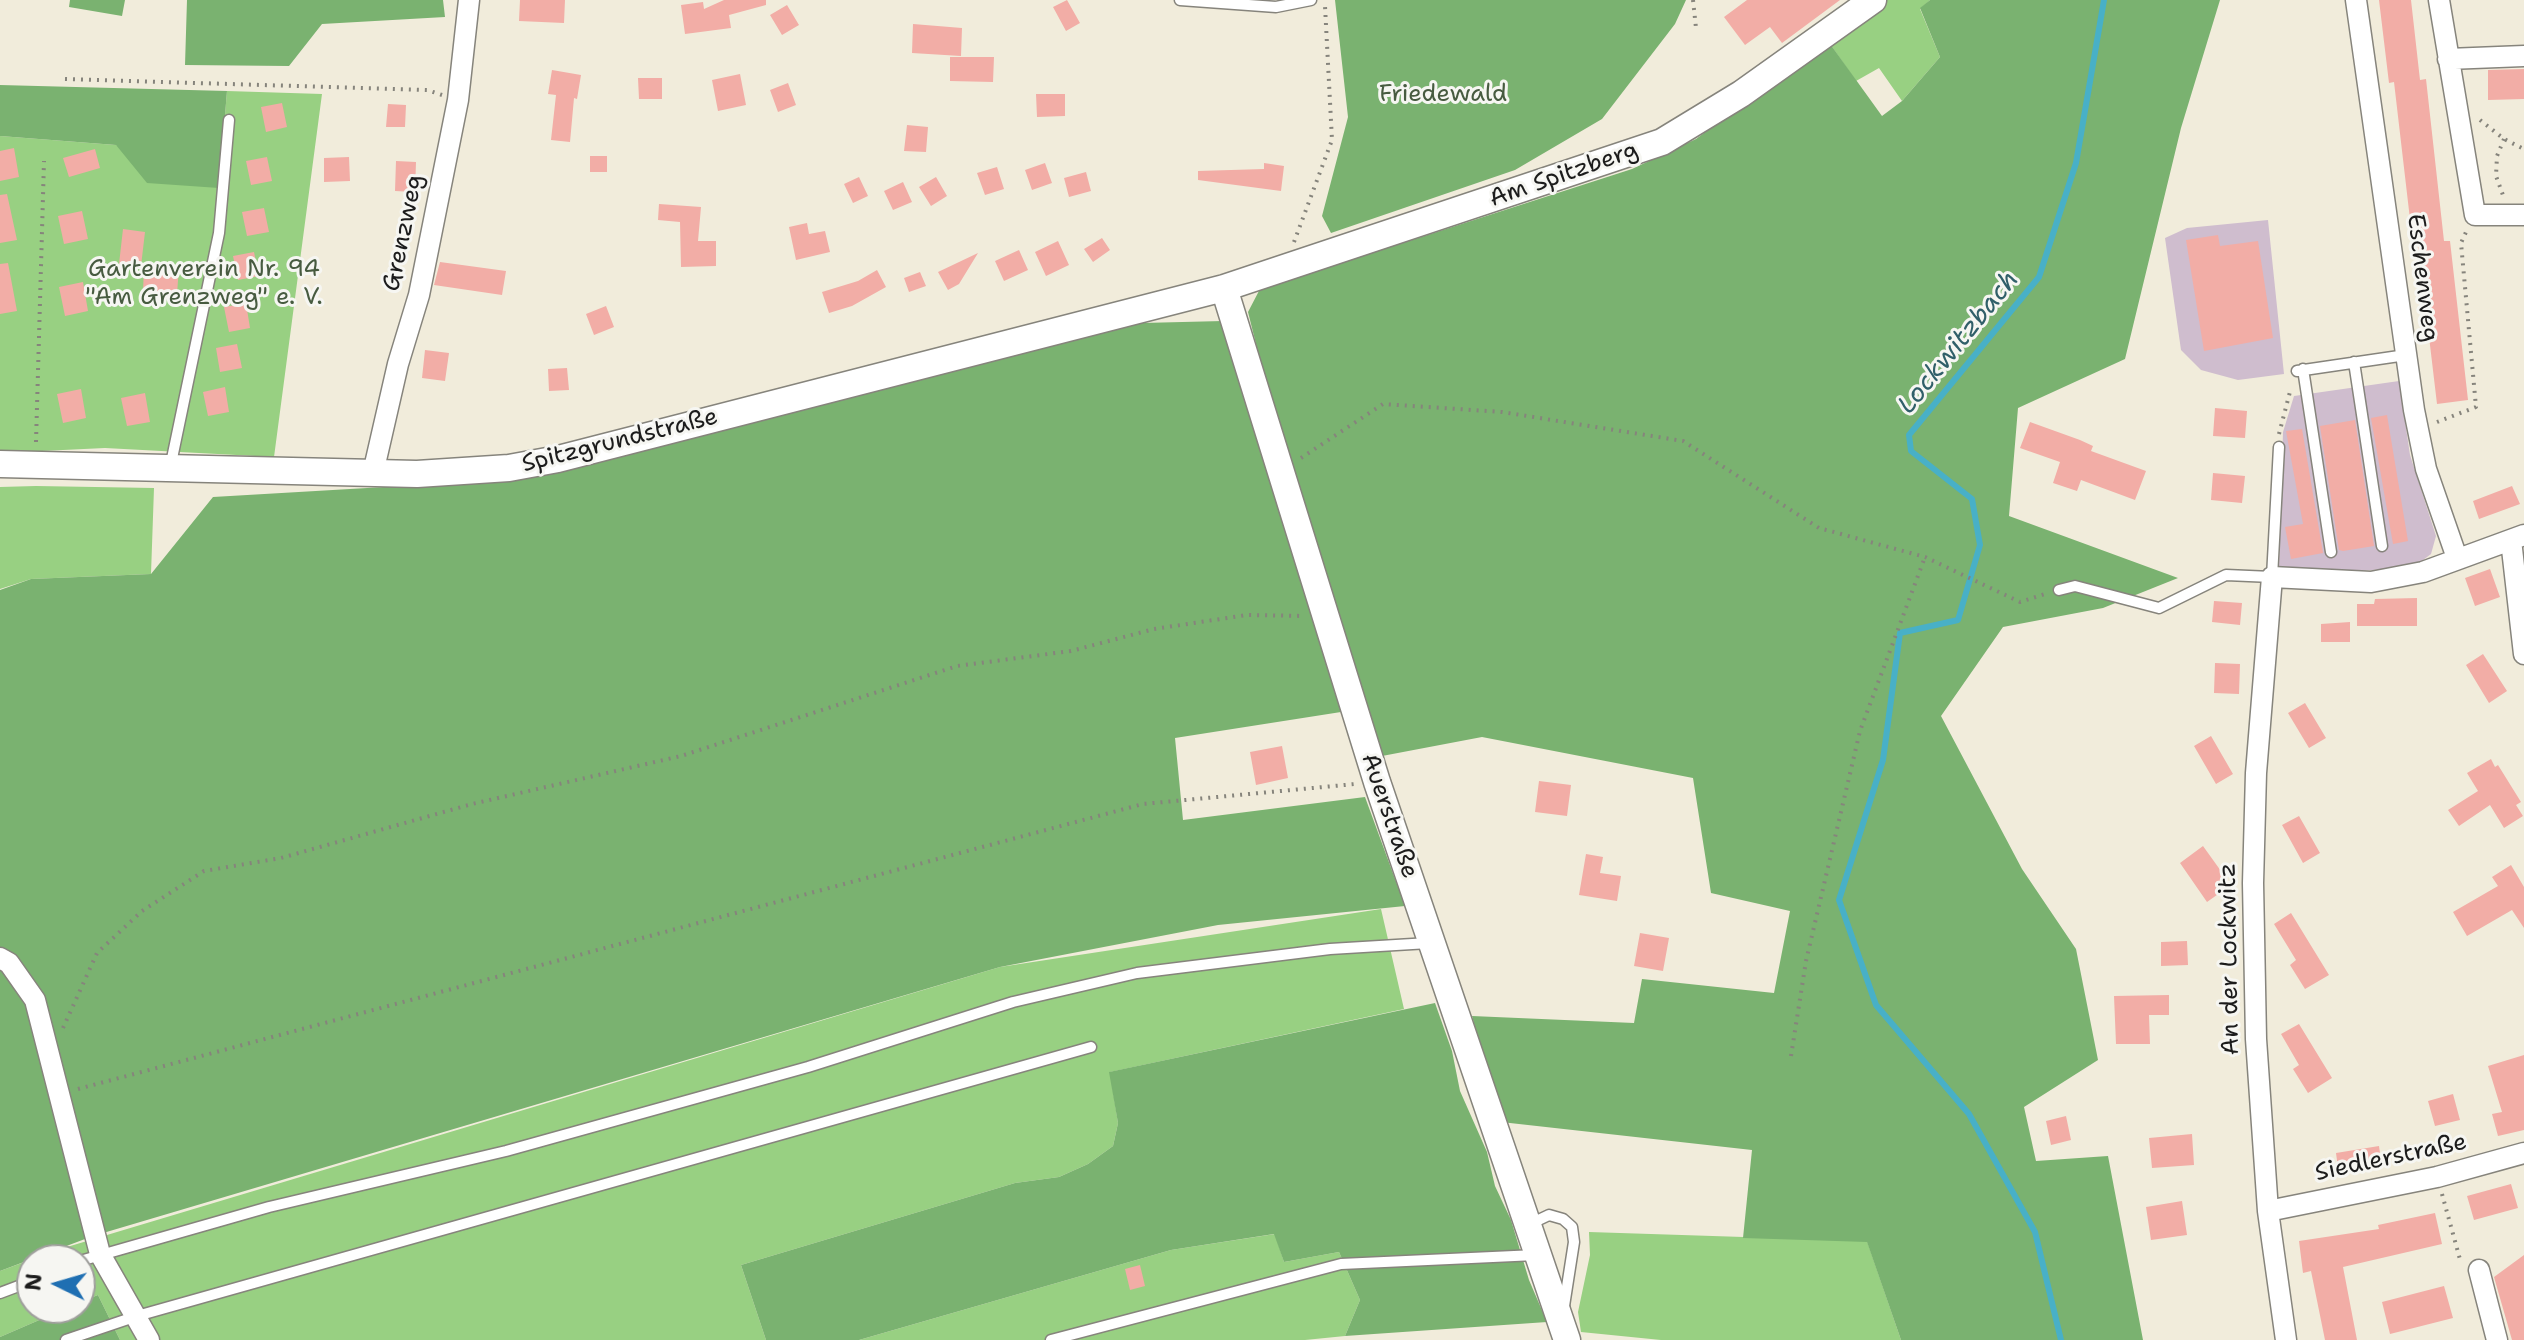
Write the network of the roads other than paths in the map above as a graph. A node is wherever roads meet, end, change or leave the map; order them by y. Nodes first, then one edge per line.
1 (469, 0) edge
2 (1180, 0) edge
3 (1311, 0) edge
4 (1873, 0) edge
5 (2356, 0) edge
6 (2439, 0) edge
7 (2524, 56) edge
8 (2448, 59) junction
9 (229, 120) dead end
10 (2518, 215) edge
11 (1224, 288) junction
12 (2406, 355) junction
13 (2354, 362) junction
14 (2279, 447) road end
15 (0, 464) edge
16 (170, 468) junction
17 (373, 473) junction
18 (2518, 538) edge
19 (2382, 546) dead end
20 (2331, 552) dead end
21 (2457, 558) junction
22 (2272, 577) junction
23 (2059, 590) road end
24 (2524, 654) edge
25 (1432, 943) junction
26 (0, 958) edge
27 (1091, 1047) dead end
28 (2524, 1153) edge
29 (2268, 1211) junction
30 (1528, 1226) junction
31 (100, 1254) junction
32 (96, 1255) edge
33 (1538, 1255) junction
34 (2479, 1270) road end
35 (137, 1316) junction
36 (1564, 1332) edge
37 (66, 1340) edge
38 (149, 1340) edge
39 (1051, 1340) edge
40 (2286, 1340) edge
41 (2496, 1340) edge

1 - 17 street, Grenzweg
2 - 3 lane
4 - 11 street, Am Spitzberg
5 - 12 street, Eschenweg
6 - 8 street
7 - 8 street
8 - 10 street
9 - 16 lane
11 - 17 street, Spitzgrundstraße
11 - 25 street, Auerstraße
12 - 13 lane
12 - 21 street, Eschenweg
13 - 19 lane
13 - 20 lane
14 - 22 lane
15 - 16 street, Spitzgrundstraße
16 - 17 street, Spitzgrundstraße
18 - 21 street
18 - 24 street
21 - 22 street
22 - 23 lane
22 - 29 street, An der Lockwitz
25 - 30 street, Auerstraße
25 - 31 lane
26 - 31 street
27 - 35 lane
28 - 29 street, Siedlerstraße
29 - 40 street, An der Lockwitz
30 - 33 street, Auerstraße
30 - 36 lane
31 - 32 lane
31 - 35 street
33 - 36 street, Auerstraße
33 - 39 lane
34 - 41 street
35 - 37 lane
35 - 38 street

